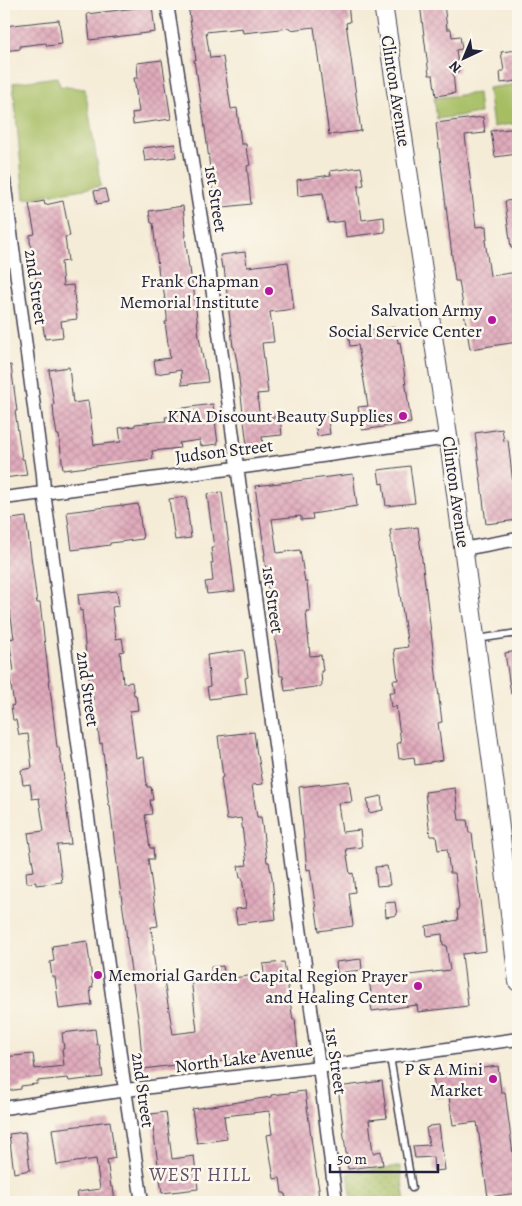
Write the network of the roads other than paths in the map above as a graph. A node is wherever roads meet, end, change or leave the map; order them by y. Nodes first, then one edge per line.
1 (167, 4) edge
2 (383, 4) edge
3 (4, 180) edge
4 (449, 438) junction
5 (238, 467) junction
6 (44, 492) junction
7 (4, 498) edge
8 (518, 538) edge
9 (464, 549) junction
10 (518, 633) edge
11 (476, 640) junction
12 (518, 977) edge
13 (518, 982) edge
14 (518, 1039) edge
15 (390, 1057) junction
16 (319, 1067) junction
17 (126, 1090) junction
18 (4, 1108) edge
19 (412, 1188) dead end
20 (142, 1202) edge
21 (336, 1202) edge

1 - 5 street, 1st Street
2 - 4 street, Clinton Avenue
3 - 6 street, 2nd Street
4 - 5 street, Judson Street
4 - 9 street, Clinton Avenue
5 - 6 street, Judson Street
5 - 16 street, 1st Street
6 - 7 street, Judson Street
6 - 17 street, 2nd Street
8 - 9 street
9 - 11 street, Clinton Avenue
10 - 11 lane
11 - 12 street, Clinton Avenue
12 - 13 street, Clinton Avenue
14 - 15 street, North Lake Avenue
15 - 16 street, North Lake Avenue
15 - 19 lane
16 - 17 street, North Lake Avenue
16 - 21 street, 1st Street
17 - 18 street, North Lake Avenue
17 - 20 street, 2nd Street

